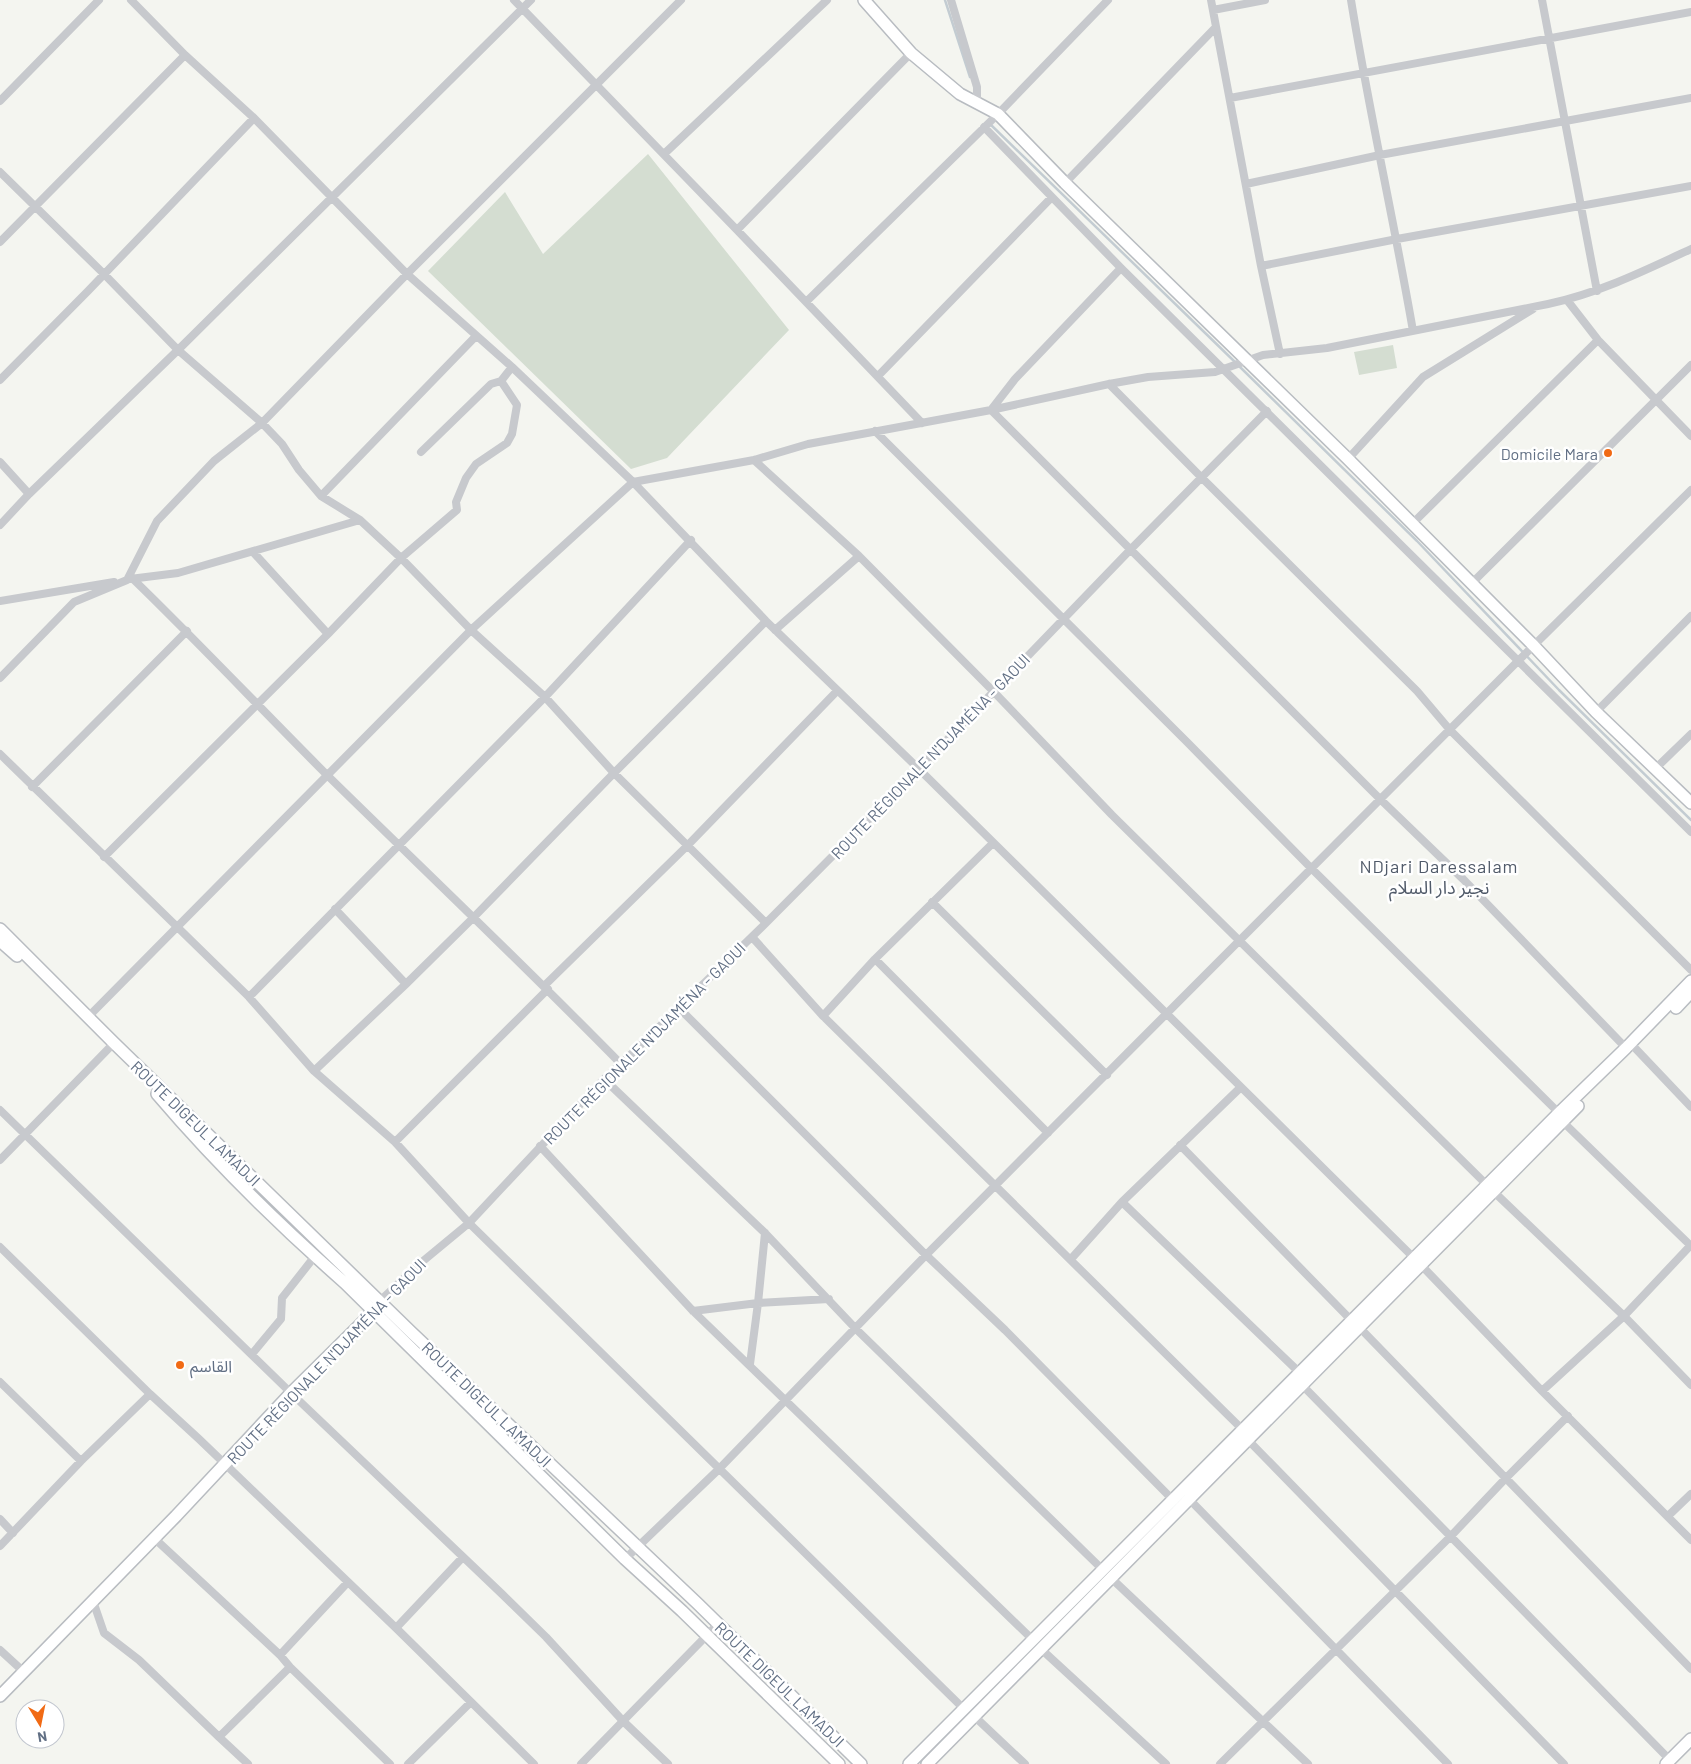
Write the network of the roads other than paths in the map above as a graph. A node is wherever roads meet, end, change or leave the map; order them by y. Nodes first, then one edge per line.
1 (99, 0) edge
2 (131, 0) edge
3 (514, 0) edge
4 (531, 0) edge
5 (681, 0) edge
6 (827, 0) edge
7 (866, 0) edge
8 (951, 0) edge
9 (1108, 0) edge
10 (1211, 0) edge
11 (1265, 0) edge
12 (1351, 0) edge
13 (1542, 0) edge
14 (522, 9) junction
15 (1213, 10) junction
16 (1691, 12) edge
17 (1216, 28) junction
18 (1550, 39) junction
19 (911, 54) junction
20 (185, 55) junction
21 (1363, 75) junction
22 (596, 85) junction
23 (1230, 98) junction
24 (1691, 98) edge
25 (0, 100) edge
26 (977, 103) junction
27 (998, 114) junction
28 (254, 118) junction
29 (1566, 122) junction
30 (984, 127) junction
31 (664, 154) junction
32 (1380, 156) junction
33 (0, 172) edge
34 (1064, 183) junction
35 (1246, 184) junction
36 (1691, 186) edge
37 (333, 197) junction
38 (1052, 197) junction
39 (35, 206) junction
40 (1581, 206) junction
41 (738, 230) junction
42 (1397, 239) junction
43 (0, 242) edge
44 (1691, 249) edge
45 (1261, 266) junction
46 (1121, 268) junction
47 (104, 274) junction
48 (407, 274) junction
49 (1596, 291) junction
50 (1567, 300) junction
51 (806, 302) junction
52 (1539, 306) junction
53 (1413, 331) junction
54 (476, 336) junction
55 (1598, 340) junction
56 (178, 350) junction
57 (1280, 354) junction
58 (1245, 360) junction
59 (1691, 365) edge
60 (512, 367) junction
61 (1227, 368) junction
62 (878, 376) junction
63 (0, 380) edge
64 (501, 381) junction
65 (1109, 384) junction
66 (1657, 400) junction
67 (991, 410) junction
68 (1267, 410) junction
69 (262, 423) junction
70 (922, 423) junction
71 (875, 431) junction
72 (1691, 436) edge
73 (421, 452) dead end
74 (1348, 459) junction
75 (754, 460) junction
76 (0, 462) edge
77 (1201, 477) junction
78 (634, 482) junction
79 (1691, 490) edge
80 (29, 494) junction
81 (321, 496) junction
82 (360, 520) junction
83 (1413, 523) junction
84 (0, 525) edge
85 (691, 540) junction
86 (1131, 549) junction
87 (253, 552) junction
88 (859, 556) junction
89 (401, 558) junction
90 (130, 579) junction
91 (1472, 583) junction
92 (0, 601) edge
93 (1691, 616) edge
94 (1063, 619) junction
95 (766, 621) junction
96 (471, 630) junction
97 (775, 630) junction
98 (187, 632) junction
99 (328, 634) junction
100 (1532, 648) junction
101 (1519, 660) junction
102 (0, 678) edge
103 (837, 691) junction
104 (993, 692) junction
105 (545, 697) junction
106 (257, 704) junction
107 (1596, 712) junction
108 (1450, 730) junction
109 (1691, 734) edge
110 (0, 754) edge
111 (1656, 768) junction
112 (919, 769) junction
113 (614, 773) junction
114 (327, 775) junction
115 (32, 787) junction
116 (1380, 799) junction
117 (1691, 803) edge
118 (1691, 832) edge
119 (993, 843) junction
120 (399, 844) junction
121 (687, 846) junction
122 (104, 857) junction
123 (1311, 868) junction
124 (932, 902) junction
125 (335, 910) junction
126 (473, 918) junction
127 (766, 922) junction
128 (176, 926) junction
129 (0, 929) edge
130 (752, 937) junction
131 (0, 941) edge
132 (1240, 941) junction
133 (875, 959) junction
134 (1691, 970) edge
135 (1691, 981) edge
136 (406, 984) junction
137 (546, 988) junction
138 (1691, 992) edge
139 (249, 997) junction
140 (678, 1007) junction
141 (1167, 1014) junction
142 (88, 1016) junction
143 (823, 1016) junction
144 (114, 1043) junction
145 (1631, 1048) junction
146 (621, 1064) junction
147 (314, 1071) junction
148 (1107, 1075) junction
149 (604, 1078) junction
150 (1241, 1086) junction
151 (1691, 1107) edge
152 (0, 1110) edge
153 (1560, 1117) junction
154 (1048, 1133) junction
155 (25, 1134) junction
156 (395, 1142) junction
157 (1180, 1145) junction
158 (540, 1146) junction
159 (0, 1160) edge
160 (995, 1186) junction
161 (1490, 1188) junction
162 (1122, 1202) junction
163 (469, 1223) junction
164 (764, 1233) junction
165 (1691, 1245) edge
166 (0, 1247) edge
167 (926, 1255) junction
168 (315, 1256) junction
169 (1071, 1259) junction
170 (1417, 1262) junction
171 (829, 1299) junction
172 (380, 1300) junction
173 (758, 1303) junction
174 (374, 1311) junction
175 (693, 1311) junction
176 (1624, 1316) junction
177 (1356, 1324) junction
178 (856, 1328) junction
179 (252, 1354) junction
180 (750, 1364) junction
181 (1300, 1372) junction
182 (0, 1382) edge
183 (1302, 1385) junction
184 (1691, 1385) edge
185 (1542, 1390) junction
186 (291, 1393) junction
187 (150, 1394) junction
188 (786, 1401) junction
189 (1568, 1416) junction
190 (1245, 1435) junction
191 (81, 1461) junction
192 (225, 1464) junction
193 (719, 1469) junction
194 (1505, 1479) junction
195 (1691, 1494) edge
196 (1189, 1499) junction
197 (1173, 1500) junction
198 (1668, 1516) junction
199 (0, 1520) edge
200 (13, 1533) junction
201 (1451, 1536) junction
202 (154, 1538) junction
203 (1691, 1540) edge
204 (0, 1546) edge
205 (637, 1548) junction
206 (463, 1556) junction
207 (625, 1560) junction
208 (1107, 1574) junction
209 (348, 1582) junction
210 (1396, 1591) junction
211 (93, 1601) junction
212 (718, 1624) junction
213 (396, 1628) junction
214 (707, 1635) junction
215 (1037, 1644) junction
216 (1336, 1649) junction
217 (0, 1650) edge
218 (280, 1655) junction
219 (290, 1667) junction
220 (1691, 1669) edge
221 (24, 1672) junction
222 (0, 1696) edge
223 (471, 1702) junction
224 (964, 1709) junction
225 (974, 1716) junction
226 (623, 1721) junction
227 (1263, 1722) junction
228 (219, 1737) junction
229 (1691, 1739) edge
230 (1691, 1750) edge
231 (1671, 1763) edge
232 (248, 1764) edge
233 (390, 1764) edge
234 (408, 1764) edge
235 (534, 1764) edge
236 (581, 1764) edge
237 (668, 1764) edge
238 (839, 1764) edge
239 (861, 1764) edge
240 (909, 1764) edge
241 (927, 1764) edge
242 (1025, 1764) edge
243 (1166, 1764) edge
244 (1220, 1764) edge
245 (1308, 1764) edge
246 (1448, 1764) edge
247 (1564, 1764) edge

1 - 25 street
2 - 20 street
3 - 14 street
4 - 14 street
5 - 22 street
6 - 31 street
7 - 19 street
8 - 26 street
9 - 27 street
10 - 15 street
11 - 15 street
12 - 21 street
13 - 18 street
14 - 22 street
14 - 37 street
15 - 17 street
16 - 18 street
17 - 23 street
17 - 34 street
18 - 21 street
18 - 29 street
19 - 26 street
19 - 41 street
20 - 28 street
20 - 39 street
21 - 23 street
21 - 32 street
22 - 31 street
22 - 48 street
23 - 35 street
24 - 29 street
26 - 27 street
27 - 30 street
27 - 34 street
28 - 37 street
28 - 47 street
29 - 32 street
29 - 40 street
30 - 38 street
30 - 51 street
31 - 41 street
32 - 35 street
32 - 42 street
33 - 39 street
34 - 58 street
35 - 45 street
36 - 40 street
37 - 48 street
37 - 56 street
38 - 46 street
38 - 62 street
39 - 43 street
39 - 47 street
40 - 42 street
40 - 49 street
41 - 51 street
42 - 45 street
42 - 53 street
44 - 49 street
45 - 57 street
46 - 61 street
46 - 67 street
47 - 56 street
47 - 63 street
48 - 54 street
48 - 69 street
49 - 50 street
50 - 52 street
50 - 55 street
51 - 62 street
52 - 53 street
52 - 74 street
53 - 57 street
54 - 60 street
54 - 81 street
55 - 66 street
55 - 83 street
56 - 69 street
56 - 80 street
57 - 58 street
58 - 61 street
58 - 74 street
59 - 66 street
60 - 64 street
60 - 78 street
61 - 65 street
61 - 68 street
62 - 70 street
64 - 73 street
64 - 89 street
65 - 67 street
65 - 77 street
66 - 72 street
66 - 91 street
67 - 70 street
67 - 86 street
68 - 77 street, ROUTE RÉGIONALE N'DJAMÉNA - GAOUI
68 - 101 street
69 - 81 street
69 - 90 street
70 - 71 street
71 - 75 street
71 - 94 street
74 - 83 street
75 - 78 street
75 - 88 street
76 - 80 street
77 - 86 street, ROUTE RÉGIONALE N'DJAMÉNA - GAOUI
77 - 108 street
78 - 85 street
78 - 96 street
79 - 100 street
80 - 84 street
81 - 82 street
82 - 87 street
82 - 89 street
83 - 91 street
85 - 95 street
85 - 105 street
86 - 94 street, ROUTE RÉGIONALE N'DJAMÉNA - GAOUI
86 - 116 street
87 - 90 street
87 - 99 street
88 - 97 street
88 - 104 street
89 - 96 street
89 - 99 street
90 - 92 street
90 - 98 street
90 - 102 street
91 - 100 street
93 - 107 street
94 - 104 street, ROUTE RÉGIONALE N'DJAMÉNA - GAOUI
94 - 123 street
95 - 97 street
95 - 113 street
96 - 105 street
96 - 114 street
97 - 103 street
98 - 106 street
98 - 115 street
99 - 106 street
100 - 101 street
100 - 107 street
101 - 108 street
101 - 118 street
103 - 112 street
103 - 121 street
104 - 112 street, ROUTE RÉGIONALE N'DJAMÉNA - GAOUI
104 - 132 street
105 - 113 street
105 - 120 street
106 - 114 street
106 - 122 street
107 - 111 street
108 - 116 street
108 - 134 street
109 - 111 street
110 - 115 street
111 - 117 street
112 - 119 street
112 - 127 street, ROUTE RÉGIONALE N'DJAMÉNA - GAOUI
113 - 121 street
113 - 126 street
114 - 120 street
114 - 128 street
115 - 122 street
116 - 123 street
116 - 145 street
119 - 124 street
119 - 141 street
120 - 125 street
120 - 126 street
121 - 127 street
121 - 137 street
122 - 128 street
123 - 132 street
123 - 153 street
124 - 133 street
124 - 148 street
125 - 136 street
125 - 139 street
126 - 136 street
126 - 137 street
127 - 130 street, ROUTE RÉGIONALE N'DJAMÉNA - GAOUI
128 - 139 street
128 - 142 street
129 - 142 street, ROUTE DIGEUL LAMADJI
130 - 140 street, ROUTE RÉGIONALE N'DJAMÉNA - GAOUI
130 - 143 street
131 - 144 street, ROUTE DIGEUL LAMADJI
132 - 141 street
132 - 161 street
133 - 143 street
133 - 154 street
135 - 145 street
136 - 147 street
137 - 146 street
137 - 156 street
138 - 145 street
139 - 147 street
140 - 146 street, ROUTE RÉGIONALE N'DJAMÉNA - GAOUI
140 - 167 street
141 - 148 street
141 - 150 street
142 - 144 street, ROUTE DIGEUL LAMADJI
143 - 160 street
144 - 155 street
144 - 168 street, ROUTE DIGEUL LAMADJI
144 - 172 street, ROUTE DIGEUL LAMADJI
145 - 151 street
145 - 153 street
146 - 149 street, ROUTE RÉGIONALE N'DJAMÉNA - GAOUI
147 - 156 street
148 - 154 street
149 - 158 street, ROUTE RÉGIONALE N'DJAMÉNA - GAOUI
149 - 164 street
150 - 157 street
150 - 170 street
152 - 155 street
153 - 161 street
153 - 165 street
154 - 160 street
155 - 159 street
155 - 179 street
156 - 163 street
157 - 162 street
157 - 177 street
158 - 163 street, ROUTE RÉGIONALE N'DJAMÉNA - GAOUI
158 - 175 street
160 - 167 street
160 - 169 street
161 - 170 street
161 - 176 street
162 - 169 street
162 - 181 street
163 - 172 street, ROUTE RÉGIONALE N'DJAMÉNA - GAOUI
163 - 193 street
164 - 171 street
164 - 173 street
165 - 176 street
166 - 187 street
167 - 178 street
167 - 197 street
168 - 174 street, ROUTE DIGEUL LAMADJI
168 - 179 street
169 - 190 street
170 - 177 street
170 - 185 street
171 - 173 street
171 - 178 street
172 - 174 street, ROUTE RÉGIONALE N'DJAMÉNA - GAOUI
172 - 205 street, ROUTE DIGEUL LAMADJI
173 - 175 street
173 - 180 street
174 - 186 street, ROUTE RÉGIONALE N'DJAMÉNA - GAOUI
174 - 207 street, ROUTE DIGEUL LAMADJI
175 - 180 street
176 - 184 street
176 - 185 street
177 - 181 street
177 - 183 street
177 - 194 street
178 - 188 street
178 - 208 street
179 - 186 street
180 - 188 street
181 - 190 street
182 - 191 street
183 - 190 street
183 - 201 street
185 - 189 street
186 - 192 street, ROUTE RÉGIONALE N'DJAMÉNA - GAOUI
186 - 206 street
187 - 191 street
187 - 192 street
188 - 193 street
188 - 215 street
189 - 194 street
189 - 198 street
190 - 196 street
190 - 197 street
190 - 210 street
191 - 200 street
192 - 202 street, ROUTE RÉGIONALE N'DJAMÉNA - GAOUI
192 - 209 street
193 - 205 street
193 - 224 street
194 - 201 street
194 - 220 street
195 - 198 street
196 - 208 street
196 - 216 street
197 - 208 street
198 - 203 street
199 - 200 street
200 - 204 street
201 - 210 street
201 - 231 street
202 - 211 street, ROUTE RÉGIONALE N'DJAMÉNA - GAOUI
202 - 218 street
205 - 207 street
205 - 212 street, ROUTE DIGEUL LAMADJI
206 - 213 street
206 - 226 street
207 - 214 street, ROUTE DIGEUL LAMADJI
208 - 215 street
208 - 227 street
209 - 213 street
209 - 218 street
210 - 216 street
210 - 247 street
211 - 221 street, ROUTE RÉGIONALE N'DJAMÉNA - GAOUI
211 - 228 street
212 - 214 street
212 - 239 street, ROUTE DIGEUL LAMADJI
213 - 223 street
214 - 226 street
214 - 238 street, ROUTE DIGEUL LAMADJI
215 - 224 street
215 - 225 street
215 - 243 street
216 - 227 street
216 - 246 street
217 - 221 street
218 - 219 street
219 - 228 street
219 - 233 street
221 - 222 street, ROUTE RÉGIONALE N'DJAMÉNA - GAOUI
223 - 234 street
223 - 235 street
224 - 240 street
225 - 241 street
225 - 242 street
226 - 236 street
226 - 237 street
227 - 244 street
227 - 245 street
228 - 232 street
229 - 231 street
230 - 231 street

